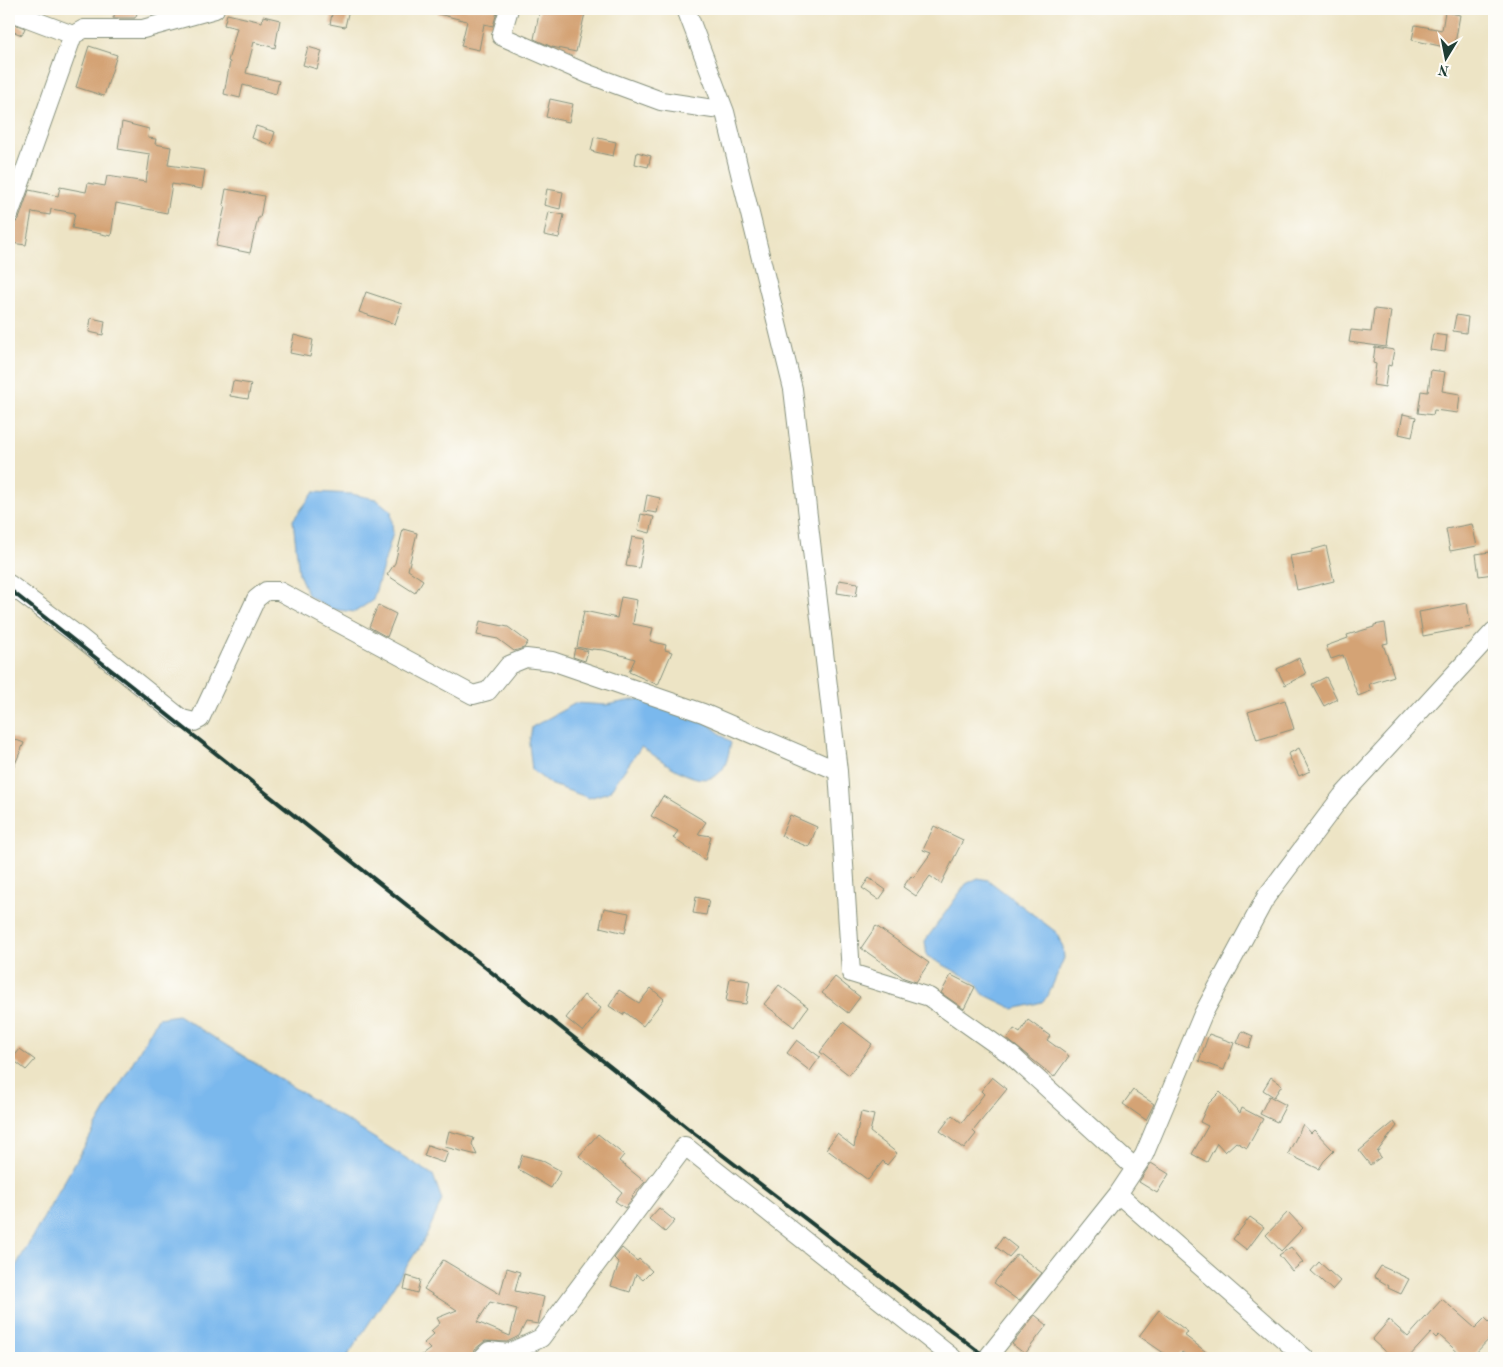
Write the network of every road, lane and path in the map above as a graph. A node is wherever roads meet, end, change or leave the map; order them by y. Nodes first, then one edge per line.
1 (215, 9) edge
2 (509, 9) edge
3 (686, 9) edge
4 (9, 11) edge
5 (72, 35) junction
6 (713, 108) dead end
7 (9, 215) edge
8 (9, 584) edge
9 (1494, 631) edge
10 (838, 771) junction
11 (1135, 1168) junction
12 (1118, 1194) junction
13 (482, 1358) edge
14 (953, 1358) edge
15 (987, 1358) edge
16 (1305, 1358) edge

1 - 5 street
2 - 6 street
3 - 10 street
4 - 5 street
5 - 7 street
8 - 10 street
9 - 11 street
10 - 11 street
11 - 12 street
12 - 15 street
12 - 16 street
13 - 14 street

